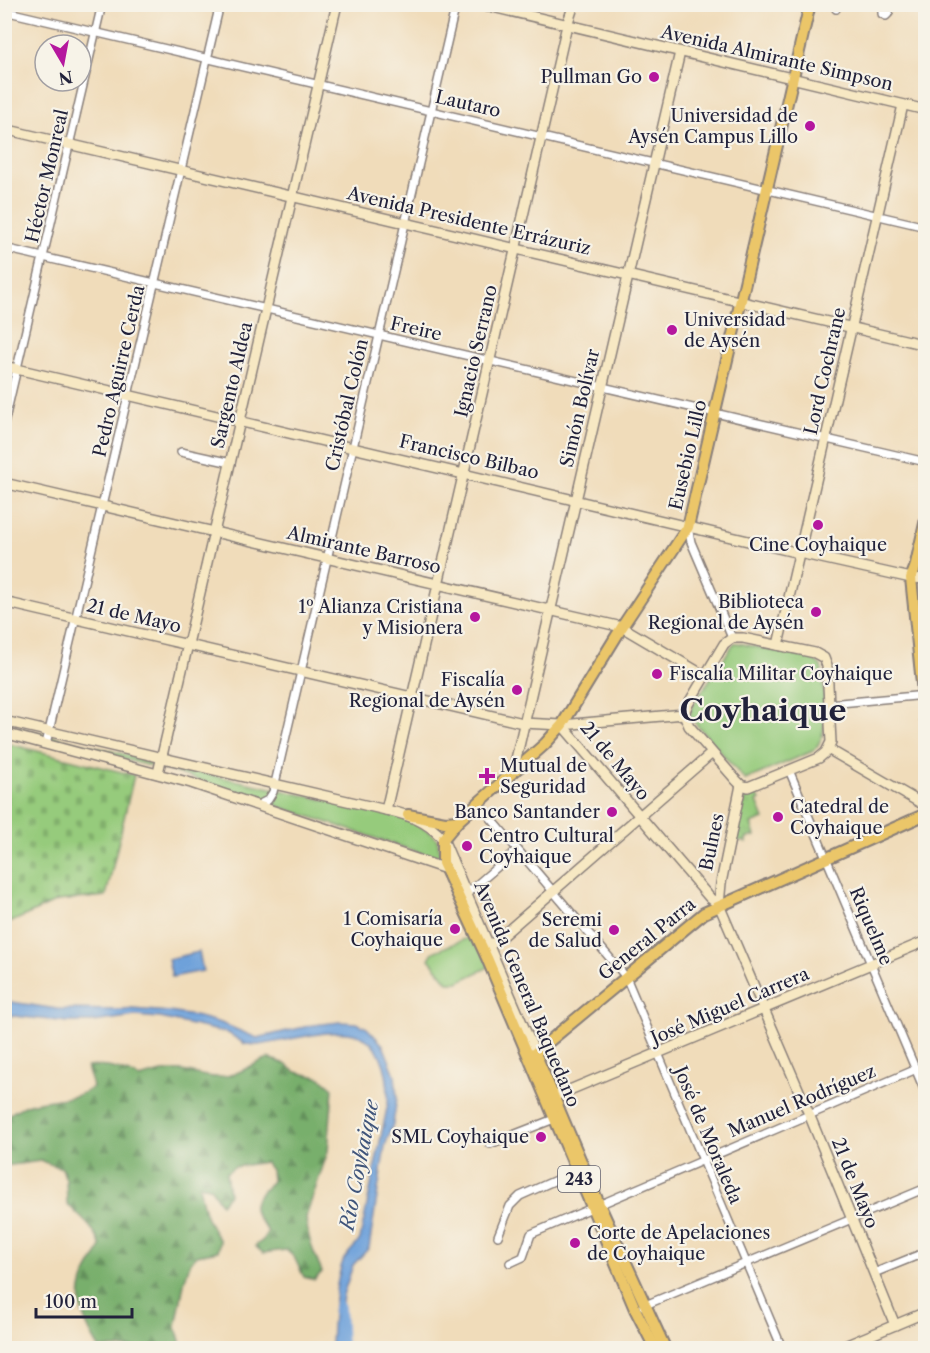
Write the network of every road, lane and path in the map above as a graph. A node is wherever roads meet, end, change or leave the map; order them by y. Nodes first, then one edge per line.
1 (102, 4) edge
2 (220, 4) edge
3 (338, 4) edge
4 (456, 4) edge
5 (480, 4) edge
6 (574, 4) edge
7 (810, 4) edge
8 (882, 4) edge
9 (890, 4) edge
10 (4, 11) edge
11 (567, 25) junction
12 (96, 32) junction
13 (680, 52) junction
14 (208, 58) junction
15 (792, 78) junction
16 (319, 84) junction
17 (903, 105) junction
18 (926, 110) edge
19 (432, 111) junction
20 (4, 129) edge
21 (542, 136) junction
22 (70, 144) junction
23 (654, 163) junction
24 (182, 170) junction
25 (766, 189) junction
26 (294, 196) junction
27 (877, 216) junction
28 (405, 222) junction
29 (926, 227) edge
30 (4, 248) edge
31 (517, 249) junction
32 (44, 258) junction
33 (628, 275) junction
34 (155, 284) junction
35 (741, 302) junction
36 (267, 310) junction
37 (852, 328) junction
38 (379, 336) junction
39 (926, 345) edge
40 (490, 362) junction
41 (4, 366) edge
42 (18, 369) junction
43 (602, 387) junction
44 (129, 395) junction
45 (715, 414) junction
46 (241, 421) junction
47 (4, 424) edge
48 (826, 440) junction
49 (354, 447) junction
50 (182, 452) dead end
51 (926, 462) edge
52 (231, 463) junction
53 (464, 473) junction
54 (4, 483) edge
55 (576, 500) junction
56 (102, 506) junction
57 (926, 519) edge
58 (688, 526) junction
59 (215, 532) junction
60 (800, 553) junction
61 (327, 558) junction
62 (911, 578) junction
63 (926, 579) edge
64 (438, 584) junction
65 (4, 602) edge
66 (550, 610) junction
67 (76, 619) junction
68 (622, 627) junction
69 (732, 638) junction
70 (188, 645) junction
71 (778, 645) junction
72 (300, 671) junction
73 (705, 676) junction
74 (925, 695) edge
75 (412, 698) junction
76 (829, 704) junction
77 (684, 714) junction
78 (4, 721) edge
79 (926, 722) edge
80 (523, 723) junction
81 (562, 725) junction
82 (49, 732) junction
83 (4, 733) edge
84 (46, 744) junction
85 (828, 749) junction
86 (712, 753) junction
87 (161, 758) junction
88 (789, 770) junction
89 (513, 772) junction
90 (158, 773) junction
91 (274, 783) junction
92 (741, 785) junction
93 (478, 803) junction
94 (258, 805) junction
95 (926, 806) edge
96 (386, 810) junction
97 (926, 814) edge
98 (408, 815) junction
99 (640, 816) junction
100 (458, 821) junction
101 (442, 839) junction
102 (517, 850) junction
103 (826, 859) junction
104 (446, 869) junction
105 (721, 883) junction
106 (701, 888) junction
107 (554, 891) junction
108 (466, 894) junction
109 (719, 905) junction
110 (926, 941) edge
111 (485, 947) junction
112 (871, 964) junction
113 (626, 977) junction
114 (764, 1009) junction
115 (524, 1049) junction
116 (536, 1053) junction
117 (658, 1053) junction
118 (926, 1065) edge
119 (915, 1069) junction
120 (926, 1094) edge
121 (550, 1098) junction
122 (809, 1114) junction
123 (554, 1119) junction
124 (490, 1144) dead end
125 (703, 1160) junction
126 (576, 1170) junction
127 (924, 1189) edge
128 (926, 1198) edge
129 (595, 1206) junction
130 (852, 1219) junction
131 (498, 1236) dead end
132 (926, 1252) edge
133 (510, 1263) dead end
134 (746, 1263) junction
135 (874, 1273) junction
136 (640, 1307) junction
137 (926, 1312) edge
138 (895, 1325) junction
139 (655, 1348) edge
140 (665, 1348) edge
141 (782, 1348) edge
142 (840, 1348) edge

1 - 12 street, Héctor Monreal
2 - 14 street, Pedro Aguirre Cerda
3 - 16 street, Sargento Aldea
4 - 19 street, Cristóbal Colón
5 - 11 street, Avenida Almirante Simpson
6 - 11 street, Ignacio Serrano
7 - 15 main road, Eusebio Lillo
8 - 9 street
10 - 12 street, Lautaro
11 - 13 street, Avenida Almirante Simpson
11 - 21 street, Ignacio Serrano
12 - 14 street, Lautaro
12 - 22 street, Héctor Monreal
13 - 15 street, Avenida Almirante Simpson
13 - 23 street, Simón Bolívar
14 - 16 street, Lautaro
14 - 24 street, Pedro Aguirre Cerda
15 - 17 street, Avenida Almirante Simpson
15 - 25 main road, Eusebio Lillo
16 - 19 street, Lautaro
16 - 26 street, Sargento Aldea
17 - 18 street, Avenida Almirante Simpson
17 - 27 street, Lord Cochrane
19 - 21 street, Lautaro
19 - 28 street, Cristóbal Colón
20 - 22 street, Avenida Presidente Errázuriz
21 - 23 street, Lautaro
21 - 31 street, Ignacio Serrano
22 - 24 street, Avenida Presidente Errázuriz
22 - 32 street, Héctor Monreal
23 - 25 street, Lautaro
23 - 33 street, Simón Bolívar
24 - 26 street, Avenida Presidente Errázuriz
24 - 34 street, Pedro Aguirre Cerda
25 - 27 street, Lautaro
25 - 35 main road, Eusebio Lillo
26 - 28 street, Avenida Presidente Errázuriz
26 - 36 street, Sargento Aldea
27 - 29 street, Lautaro
27 - 37 street, Lord Cochrane
28 - 31 street, Avenida Presidente Errázuriz
28 - 38 street, Cristóbal Colón
30 - 32 street, Freire
31 - 33 street, Avenida Presidente Errázuriz
31 - 40 street, Ignacio Serrano
32 - 34 street, Freire
32 - 42 street, Héctor Monreal
33 - 35 street, Avenida Presidente Errázuriz
33 - 43 street, Simón Bolívar
34 - 36 street, Freire
34 - 44 street, Pedro Aguirre Cerda
35 - 37 street, Avenida Presidente Errázuriz
35 - 45 main road, Eusebio Lillo
36 - 38 street, Freire
36 - 46 street, Sargento Aldea
37 - 39 street, Avenida Presidente Errázuriz
37 - 48 street, Lord Cochrane
38 - 40 street, Freire
38 - 49 street, Cristóbal Colón
40 - 43 street, Freire
40 - 53 street, Ignacio Serrano
41 - 42 street, Francisco Bilbao
42 - 44 street, Francisco Bilbao
42 - 47 street, Héctor Monreal
43 - 45 street, Freire
43 - 55 street, Simón Bolívar
44 - 46 street, Francisco Bilbao
44 - 56 street, Pedro Aguirre Cerda
45 - 48 street, Freire
45 - 58 main road, Eusebio Lillo
46 - 49 street, Francisco Bilbao
46 - 52 street, Sargento Aldea
48 - 51 street, Freire
48 - 60 street, Lord Cochrane
49 - 53 street, Francisco Bilbao
49 - 61 street, Cristóbal Colón
50 - 52 street
52 - 59 street, Sargento Aldea
53 - 55 street, Francisco Bilbao
53 - 64 street, Ignacio Serrano
54 - 56 street, Almirante Barroso
55 - 58 street, Francisco Bilbao
55 - 66 street, Simón Bolívar
56 - 59 street, Almirante Barroso
56 - 67 street, Pedro Aguirre Cerda
57 - 62 main road
58 - 60 street, Francisco Bilbao
58 - 68 main road, Eusebio Lillo
58 - 69 street
59 - 61 street, Almirante Barroso
59 - 70 street, Sargento Aldea
60 - 62 street, Francisco Bilbao
60 - 71 street, Lord Cochrane
61 - 64 street, Almirante Barroso
61 - 72 street, Cristóbal Colón
62 - 63 street, Francisco Bilbao
62 - 74 main road
64 - 66 street, Almirante Barroso
64 - 75 street, Ignacio Serrano
65 - 67 street, 21 de Mayo
66 - 68 street, Almirante Barroso
66 - 80 street, Simón Bolívar
67 - 70 street, 21 de Mayo
67 - 82 street, Pedro Aguirre Cerda
68 - 73 street, Almirante Barroso
68 - 81 main road, Eusebio Lillo
69 - 71 street
69 - 73 street
70 - 72 street, 21 de Mayo
70 - 87 street, Sargento Aldea
71 - 76 street
72 - 75 street, 21 de Mayo
72 - 91 street, Cristóbal Colón
73 - 77 street
74 - 76 street
74 - 79 main road
75 - 80 street, 21 de Mayo
75 - 96 street, Ignacio Serrano
76 - 85 street
77 - 81 street
77 - 86 street
78 - 82 street, Avenida General Baquedano / 243
80 - 81 street, 21 de Mayo
80 - 89 street, Simón Bolívar
81 - 89 main road, Eusebio Lillo
81 - 99 street, 21 de Mayo
82 - 84 street, Pedro Aguirre Cerda
82 - 87 street, Avenida General Baquedano / 243
83 - 84 street
84 - 90 street
85 - 88 street
85 - 95 street
86 - 92 street
86 - 99 street
87 - 90 street, Sargento Aldea
87 - 91 street, Avenida General Baquedano / 243
88 - 92 street
88 - 103 street, Riquelme
89 - 93 main road, Eusebio Lillo
90 - 94 street
91 - 94 street, Cristóbal Colón
91 - 96 street, Avenida General Baquedano / 243
92 - 105 street, Bulnes
93 - 100 main road, Eusebio Lillo
93 - 102 street, José de Moraleda
94 - 104 street
96 - 98 street, Avenida General Baquedano / 243
97 - 103 main road, General Parra
98 - 100 main road
98 - 101 street, Avenida General Baquedano / 243
99 - 106 street, 21 de Mayo
99 - 107 street
100 - 101 main road, Eusebio Lillo
101 - 104 main road
101 - 108 street, Avenida General Baquedano / 243
102 - 107 street, José de Moraleda
102 - 108 street
103 - 109 main road, General Parra
103 - 112 street, Riquelme
104 - 111 main road, Avenida General Baquedano / 243
105 - 106 street
105 - 109 street, Bulnes
106 - 109 street, 21 de Mayo
107 - 111 street
107 - 113 street, José de Moraleda
108 - 111 street, Avenida General Baquedano / 243
109 - 113 main road, General Parra
109 - 114 street, 21 de Mayo
110 - 112 street, José Miguel Carrera
111 - 115 main road, Avenida General Baquedano / 243
111 - 116 street, Avenida General Baquedano / 243
112 - 114 street, José Miguel Carrera
112 - 119 street, Riquelme
113 - 116 main road, General Parra
113 - 117 street, José de Moraleda
114 - 117 street, José Miguel Carrera
114 - 122 street, 21 de Mayo
115 - 116 main road
115 - 121 main road, Avenida General Baquedano / 243
116 - 121 main road, Avenida General Baquedano / 243
117 - 121 street, José Miguel Carrera
117 - 125 street, José de Moraleda
118 - 119 street, Manuel Rodríguez
119 - 120 street, Riquelme
119 - 122 street, Manuel Rodríguez
121 - 123 main road, Avenida General Baquedano / 243
121 - 129 main road, Avenida General Baquedano / 243
122 - 125 street, Manuel Rodríguez
122 - 130 street, 21 de Mayo
123 - 124 street
123 - 126 main road, Avenida General Baquedano / 243
125 - 129 street, Manuel Rodríguez
125 - 134 street, José de Moraleda
126 - 129 main road, Avenida General Baquedano / 243
126 - 131 street
127 - 128 street
127 - 130 street
129 - 133 street, Manuel Rodríguez
129 - 136 main road, Avenida General Baquedano / 243
130 - 134 street
130 - 135 street, 21 de Mayo
132 - 135 street
134 - 136 street
134 - 141 street, José de Moraleda
135 - 138 street, 21 de Mayo
136 - 139 main road, Avenida General Baquedano / 243
136 - 140 main road, Avenida General Baquedano / 243
137 - 138 street
138 - 142 street

